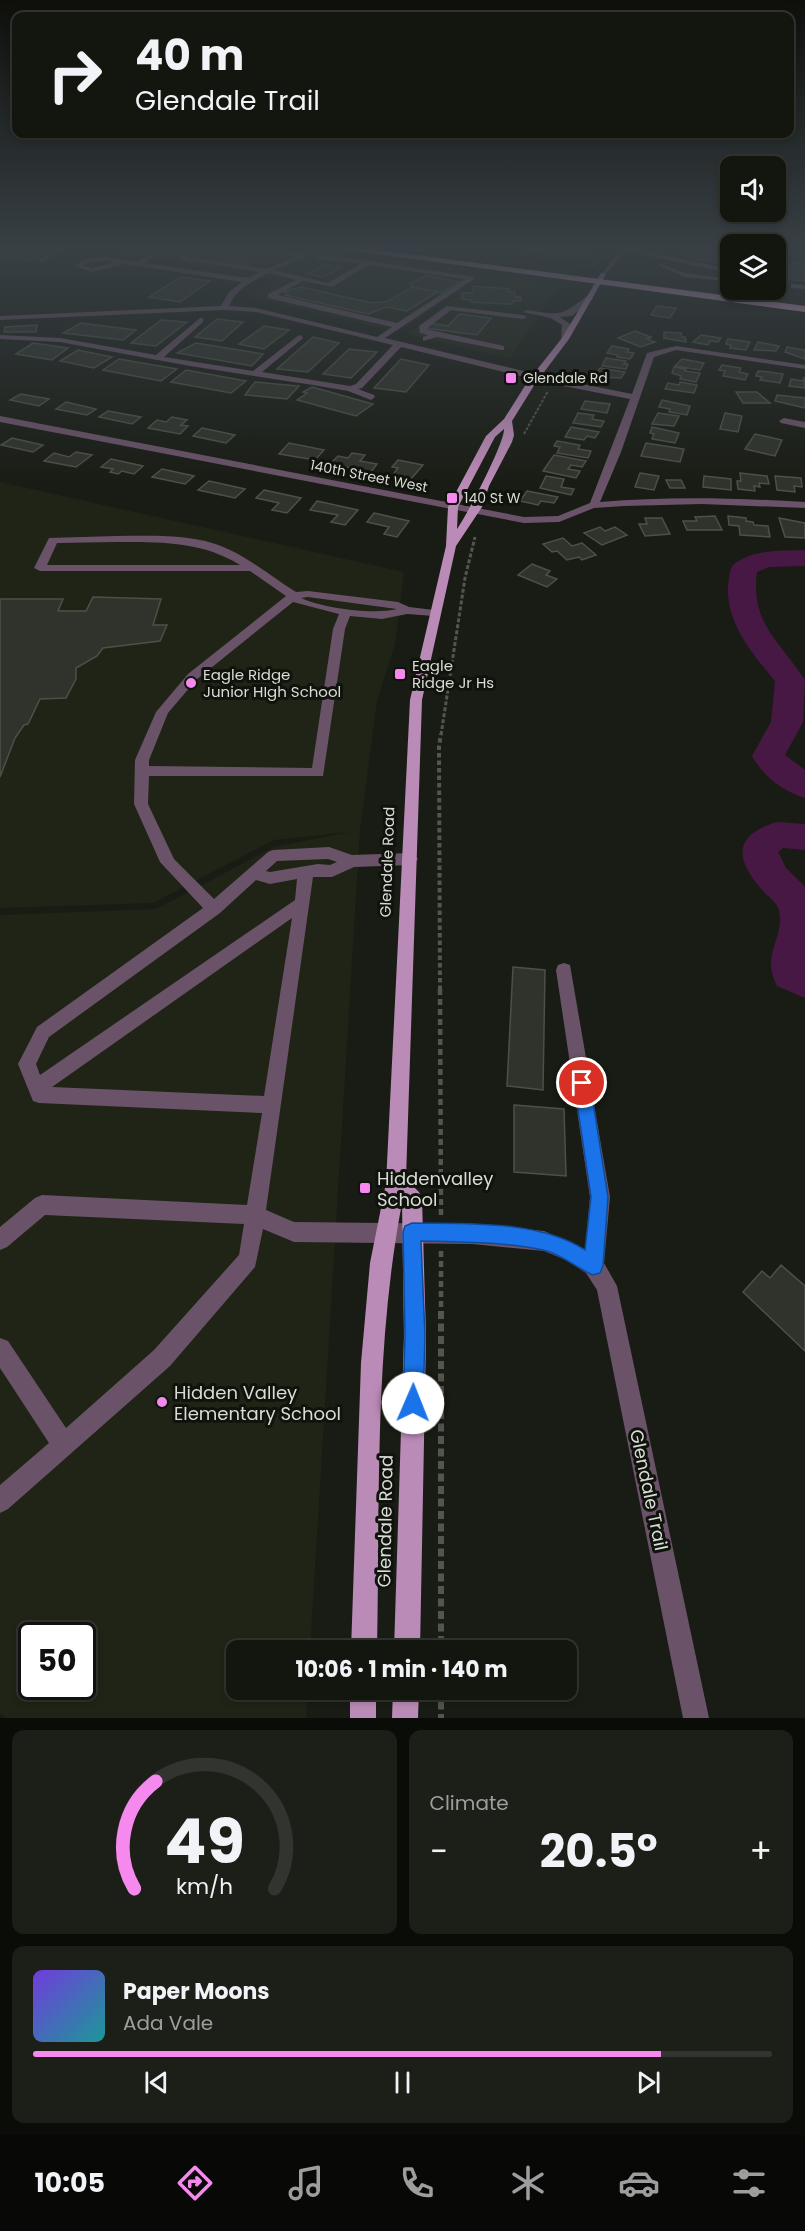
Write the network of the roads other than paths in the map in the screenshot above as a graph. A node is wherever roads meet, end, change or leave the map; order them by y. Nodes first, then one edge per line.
1 (52, 326) edge
2 (193, 326) edge
3 (329, 326) edge
4 (398, 326) edge
5 (425, 326) edge
6 (566, 326) edge
7 (574, 326) edge
8 (433, 334) junction
9 (0, 337) edge
10 (299, 337) dead end
11 (40, 338) junction
12 (380, 338) junction
13 (566, 339) junction
14 (400, 343) junction
15 (416, 347) junction
16 (501, 348) dead end
17 (158, 358) junction
18 (805, 367) edge
19 (254, 374) junction
20 (537, 377) junction
21 (350, 389) junction
22 (371, 397) dead end
23 (635, 397) junction
24 (0, 419) edge
25 (507, 421) junction
26 (784, 421) dead end
27 (805, 425) edge
28 (594, 505) junction
29 (805, 505) edge
30 (453, 507) junction
31 (480, 511) junction
32 (451, 546) junction
33 (250, 568) junction
34 (294, 596) junction
35 (406, 610) junction
36 (346, 611) junction
37 (434, 613) junction
38 (142, 771) junction
39 (410, 859) junction
40 (352, 861) junction
41 (306, 872) junction
42 (253, 873) junction
43 (302, 903) junction
44 (214, 909) junction
45 (564, 970) dead end
46 (36, 1088) junction
47 (272, 1105) junction
48 (255, 1215) junction
49 (398, 1232) junction
50 (0, 1240) edge
51 (593, 1266) junction
52 (0, 1348) edge
53 (64, 1445) junction
54 (0, 1501) edge
55 (364, 1640) edge
56 (407, 1640) edge
57 (363, 1700) edge
58 (406, 1700) edge
59 (363, 1718) edge
60 (405, 1718) edge
61 (696, 1718) edge

1 - 11 street
2 - 17 street
3 - 12 street
4 - 12 street
5 - 8 street
6 - 13 street
7 - 13 main road, Glendale Road
8 - 15 street
8 - 16 street
9 - 11 street
10 - 19 street
11 - 17 street
12 - 14 street
13 - 20 main road, Glendale Road
14 - 15 street
14 - 21 street
15 - 20 street
17 - 19 street
18 - 23 street
19 - 21 street
20 - 23 street
20 - 25 main road, Glendale Road
21 - 22 street
23 - 28 street
24 - 30 street, 140th Street West
25 - 30 main road, Glendale Road
25 - 31 main road, Glendale Road
26 - 27 street
28 - 29 street, 140th Street West
28 - 31 street, 140th Street West
30 - 31 street, 140th Street West
30 - 32 main road, Glendale Road
31 - 32 main road, Glendale Road
32 - 37 main road, Glendale Road
33 - 33 street
33 - 34 street
34 - 35 street
34 - 36 street
34 - 38 street
35 - 36 street
35 - 37 street
36 - 38 street
37 - 39 main road, Glendale Road
38 - 44 street
39 - 40 street
39 - 49 main road, Glendale Road
40 - 41 street
40 - 42 street
41 - 42 street
41 - 43 street
42 - 44 street
43 - 46 street
43 - 47 street
44 - 46 street
45 - 51 street
46 - 47 street
47 - 48 street
48 - 49 street, Glendale Trail
48 - 50 street
48 - 53 street
49 - 51 street, Glendale Trail
49 - 55 main road, Glendale Road
49 - 56 main road, Glendale Road
51 - 61 street, Glendale Trail
52 - 53 street
53 - 54 street
57 - 59 main road
58 - 60 main road

